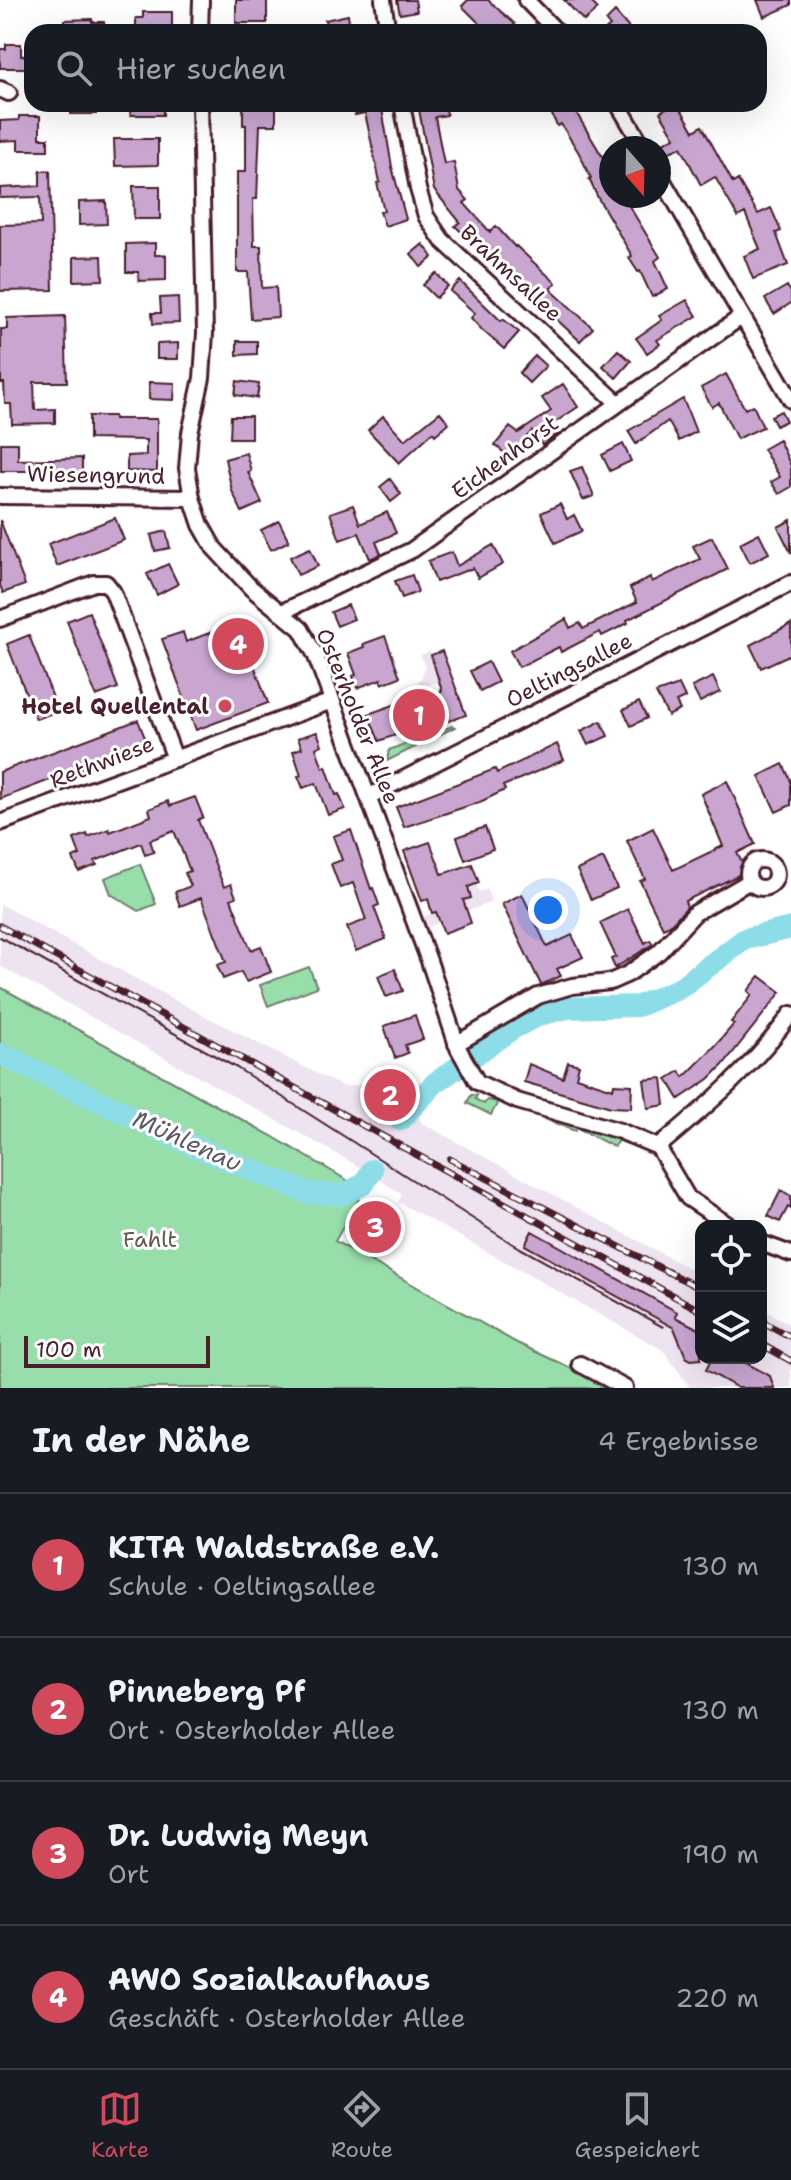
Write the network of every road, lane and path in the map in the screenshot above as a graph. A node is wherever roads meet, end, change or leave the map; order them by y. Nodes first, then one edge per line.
1 (201, 0) edge
2 (383, 0) edge
3 (526, 0) edge
4 (200, 24) edge
5 (387, 24) edge
6 (549, 24) edge
7 (200, 112) edge
8 (404, 112) edge
9 (623, 112) edge
10 (637, 136) edge
11 (671, 195) edge
12 (741, 317) junction
13 (791, 400) edge
14 (618, 403) junction
15 (0, 496) edge
16 (192, 498) junction
17 (791, 583) edge
18 (282, 612) junction
19 (0, 619) edge
20 (332, 701) junction
21 (175, 759) junction
22 (368, 797) junction
23 (0, 823) edge
24 (750, 881) dead end
25 (791, 1014) edge
26 (457, 1046) junction
27 (658, 1147) junction
28 (721, 1220) edge
29 (767, 1245) edge
30 (791, 1254) edge
31 (580, 1364) dead end
32 (625, 1388) edge

1 - 4 street
2 - 5 street
3 - 6 street
7 - 16 street, Osterholder Allee
8 - 14 street, Brahmsallee
9 - 10 street
11 - 12 street
12 - 13 street
12 - 14 street, Eichenhorst
14 - 18 street, Eichenhorst
15 - 16 street, Wiesengrund
16 - 18 street, Osterholder Allee
17 - 22 street, Oeltingsallee
18 - 20 street, Osterholder Allee
19 - 21 street, Rethwiese
20 - 21 street, Rethwiese
20 - 22 street, Osterholder Allee
21 - 23 street, Rethwiese
22 - 26 street, Osterholder Allee
24 - 26 street
25 - 27 street
26 - 27 street, Osterholder Allee
27 - 28 street
29 - 30 street
31 - 32 street

